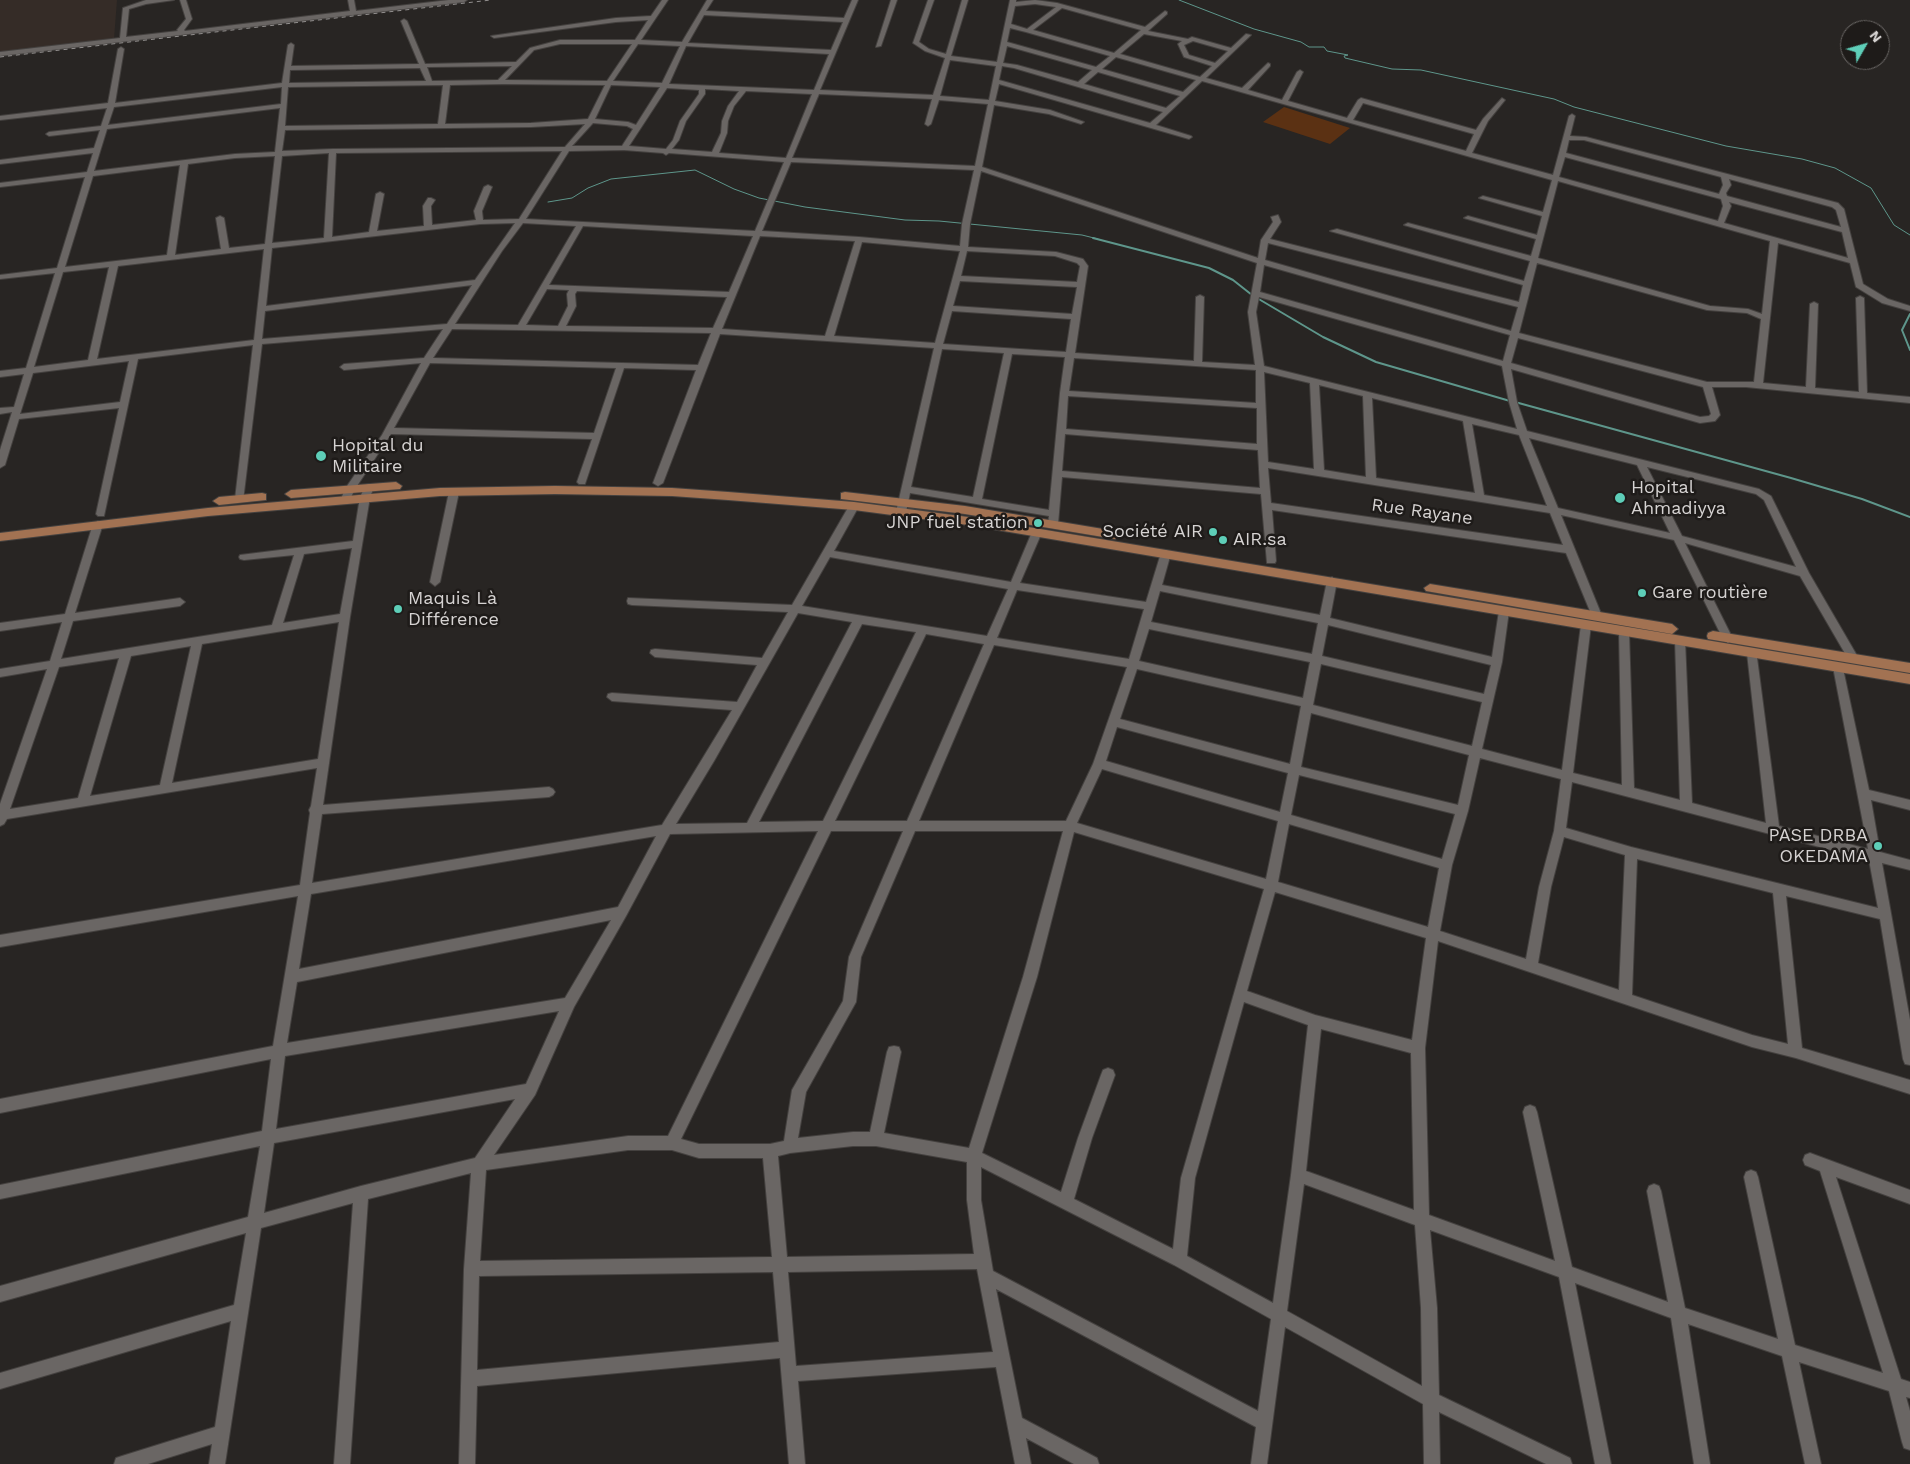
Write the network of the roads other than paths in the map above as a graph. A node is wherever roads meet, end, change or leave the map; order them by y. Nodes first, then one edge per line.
1 (171, 0) edge
2 (183, 0) edge
3 (351, 0) edge
4 (464, 0) edge
5 (664, 0) edge
6 (710, 0) edge
7 (855, 0) edge
8 (894, 0) edge
9 (931, 0) edge
10 (964, 0) edge
11 (146, 1) edge
12 (1012, 2) edge
13 (1061, 6) junction
14 (352, 13) junction
15 (702, 13) junction
16 (1165, 13) dead end
17 (653, 18) junction
18 (404, 20) dead end
19 (846, 20) junction
20 (1008, 26) junction
21 (1144, 30) junction
22 (1028, 31) junction
23 (185, 33) junction
24 (1248, 35) dead end
25 (494, 36) dead end
26 (123, 40) junction
27 (1186, 40) junction
28 (636, 42) junction
29 (1004, 43) junction
30 (291, 45) dead end
31 (684, 45) junction
32 (878, 46) dead end
33 (121, 49) dead end
34 (1232, 50) junction
35 (834, 52) junction
36 (0, 54) edge
37 (1114, 55) junction
38 (948, 57) junction
39 (1000, 63) junction
40 (423, 64) junction
41 (517, 64) junction
42 (1216, 65) junction
43 (1268, 65) dead end
44 (355, 66) junction
45 (288, 68) junction
46 (1097, 70) junction
47 (1300, 72) dead end
48 (346, 79) junction
49 (1201, 80) junction
50 (500, 82) junction
51 (996, 82) junction
52 (430, 83) junction
53 (447, 83) junction
54 (609, 83) junction
55 (285, 85) junction
56 (665, 85) junction
57 (1079, 85) junction
58 (699, 87) junction
59 (714, 87) junction
60 (744, 89) junction
61 (1243, 91) junction
62 (818, 92) junction
63 (1185, 95) junction
64 (936, 98) junction
65 (1502, 100) dead end
66 (737, 101) junction
67 (992, 102) junction
68 (1284, 103) junction
69 (110, 105) junction
70 (284, 106) junction
71 (1168, 111) junction
72 (1572, 116) dead end
73 (0, 118) edge
74 (1349, 121) junction
75 (590, 122) junction
76 (1081, 122) dead end
77 (928, 124) dead end
78 (441, 125) junction
79 (1151, 126) junction
80 (104, 127) junction
81 (282, 128) junction
82 (637, 128) junction
83 (1478, 133) junction
84 (49, 134) dead end
85 (1190, 137) dead end
86 (1566, 138) junction
87 (568, 147) junction
88 (624, 148) junction
89 (97, 150) junction
90 (333, 151) junction
91 (279, 153) junction
92 (666, 153) junction
93 (1468, 154) junction
94 (1562, 154) junction
95 (714, 155) junction
96 (790, 160) junction
97 (0, 162) edge
98 (184, 164) junction
99 (978, 168) junction
100 (89, 174) junction
101 (1725, 177) junction
102 (1555, 178) junction
103 (0, 185) edge
104 (488, 187) dead end
105 (380, 194) dead end
106 (1483, 198) dead end
107 (1724, 198) junction
108 (431, 200) dead end
109 (1545, 215) junction
110 (1275, 217) dead end
111 (220, 218) dead end
112 (1468, 218) dead end
113 (522, 221) junction
114 (480, 222) junction
115 (581, 224) junction
116 (1408, 225) dead end
117 (1720, 225) junction
118 (428, 228) junction
119 (1334, 231) dead end
120 (1846, 232) junction
121 (758, 233) junction
122 (373, 234) junction
123 (1539, 238) junction
124 (328, 239) junction
125 (859, 239) junction
126 (1265, 240) junction
127 (1774, 240) junction
128 (269, 245) junction
129 (964, 249) junction
130 (226, 250) junction
131 (172, 257) junction
132 (1533, 257) junction
133 (1260, 261) junction
134 (1854, 262) junction
135 (114, 264) junction
136 (60, 271) junction
137 (0, 277) edge
138 (957, 278) junction
139 (478, 282) junction
140 (1526, 284) junction
141 (1080, 285) junction
142 (545, 287) junction
143 (575, 287) junction
144 (1255, 293) junction
145 (731, 295) junction
146 (1200, 297) dead end
147 (1860, 298) dead end
148 (1814, 304) dead end
149 (1521, 305) junction
150 (949, 308) junction
151 (262, 309) junction
152 (1910, 309) edge
153 (1075, 317) junction
154 (1765, 318) junction
155 (449, 326) junction
156 (561, 326) junction
157 (520, 328) junction
158 (716, 331) junction
159 (1514, 334) junction
160 (829, 338) junction
161 (258, 342) junction
162 (939, 345) junction
163 (1009, 350) junction
164 (1069, 355) junction
165 (134, 358) junction
166 (427, 360) junction
167 (92, 363) junction
168 (1198, 363) junction
169 (621, 365) junction
170 (1506, 366) junction
171 (344, 367) dead end
172 (701, 368) junction
173 (1260, 368) junction
174 (29, 371) junction
175 (0, 374) edge
176 (1314, 381) junction
177 (1707, 385) junction
178 (1758, 386) junction
179 (1810, 391) junction
180 (1064, 393) junction
181 (1367, 394) junction
182 (1862, 396) junction
183 (1910, 400) edge
184 (122, 406) junction
185 (1262, 406) junction
186 (0, 411) edge
187 (16, 413) junction
188 (1468, 420) junction
189 (1061, 431) junction
190 (388, 432) junction
191 (1523, 434) junction
192 (597, 436) junction
193 (1262, 447) junction
194 (1640, 462) junction
195 (1264, 464) junction
196 (0, 466) edge
197 (1319, 473) junction
198 (1057, 474) junction
199 (1371, 481) junction
200 (582, 482) junction
201 (658, 483) junction
202 (908, 489) junction
203 (1265, 491) junction
204 (367, 492) junction
205 (454, 492) junction
206 (348, 494) junction
207 (1480, 497) junction
208 (240, 499) junction
209 (977, 501) junction
210 (854, 506) junction
211 (1268, 506) junction
212 (903, 507) junction
213 (1554, 510) junction
214 (100, 519) junction
215 (1054, 519) junction
216 (0, 527) edge
217 (1037, 532) junction
218 (0, 537) edge
219 (1678, 538) junction
220 (358, 544) junction
221 (300, 550) junction
222 (1571, 550) junction
223 (828, 554) junction
224 (1166, 554) junction
225 (244, 556) dead end
226 (1271, 561) junction
227 (1804, 573) junction
228 (1332, 581) junction
229 (435, 582) dead end
230 (1013, 586) junction
231 (1156, 587) junction
232 (180, 602) dead end
233 (632, 602) dead end
234 (1151, 606) junction
235 (796, 609) junction
236 (1504, 611) junction
237 (1597, 616) junction
238 (345, 617) junction
239 (67, 619) junction
240 (859, 619) junction
241 (1324, 620) junction
242 (1145, 625) junction
243 (1586, 625) junction
244 (0, 627) edge
245 (276, 628) junction
246 (923, 629) junction
247 (1624, 631) junction
248 (1728, 639) junction
249 (991, 640) junction
250 (1680, 640) junction
251 (197, 641) junction
252 (126, 653) junction
253 (654, 653) dead end
254 (1752, 653) junction
255 (1317, 659) junction
256 (1854, 659) junction
257 (765, 662) junction
258 (1497, 662) junction
259 (1133, 664) junction
260 (54, 665) junction
261 (1838, 667) junction
262 (1910, 668) edge
263 (0, 673) edge
264 (1910, 679) edge
265 (612, 697) dead end
266 (1486, 699) junction
267 (740, 706) junction
268 (1307, 706) junction
269 (1114, 722) junction
270 (1474, 751) junction
271 (322, 763) junction
272 (1099, 764) junction
273 (1294, 770) junction
274 (1568, 776) junction
275 (165, 789) junction
276 (1628, 791) junction
277 (549, 792) dead end
278 (1864, 793) junction
279 (82, 803) junction
280 (1910, 805) edge
281 (1686, 806) junction
282 (315, 810) junction
283 (1462, 811) junction
284 (1285, 817) junction
285 (1, 819) edge
286 (826, 826) junction
287 (1070, 826) junction
288 (909, 827) junction
289 (750, 828) junction
290 (666, 829) junction
291 (1773, 829) junction
292 (1560, 831) junction
293 (1631, 852) junction
294 (1874, 855) junction
295 (1910, 864) edge
296 (1446, 865) junction
297 (1271, 885) junction
298 (305, 890) junction
299 (1778, 890) junction
300 (622, 912) junction
301 (1884, 915) junction
302 (1433, 934) junction
303 (0, 941) edge
304 (1531, 966) junction
305 (290, 977) junction
306 (1241, 995) junction
307 (1625, 999) junction
308 (569, 1003) junction
309 (1315, 1020) junction
310 (1418, 1048) junction
311 (279, 1051) junction
312 (894, 1052) dead end
313 (1796, 1052) junction
314 (1910, 1059) edge
315 (1108, 1075) dead end
316 (1910, 1087) edge
317 (530, 1090) junction
318 (0, 1106) edge
319 (1530, 1112) dead end
320 (268, 1137) junction
321 (876, 1138) junction
322 (672, 1143) junction
323 (790, 1146) junction
324 (770, 1151) junction
325 (974, 1156) junction
326 (479, 1164) junction
327 (1298, 1175) junction
328 (1751, 1177) dead end
329 (0, 1192) edge
330 (1654, 1192) dead end
331 (361, 1193) junction
332 (1910, 1197) edge
333 (1066, 1201) junction
334 (1422, 1219) junction
335 (253, 1223) junction
336 (1179, 1260) junction
337 (780, 1265) junction
338 (984, 1268) junction
339 (472, 1269) junction
340 (1565, 1271) junction
341 (0, 1294) edge
342 (240, 1311) junction
343 (1678, 1312) junction
344 (1278, 1314) junction
345 (787, 1348) junction
346 (1789, 1351) junction
347 (1002, 1359) junction
348 (789, 1374) junction
349 (471, 1379) junction
350 (0, 1381) edge
351 (1902, 1388) edge
352 (1432, 1400) junction
353 (1015, 1423) junction
354 (1264, 1423) junction
355 (221, 1433) junction
356 (1910, 1442) edge
357 (122, 1464) edge
358 (217, 1464) edge
359 (342, 1464) edge
360 (467, 1464) edge
361 (797, 1464) edge
362 (1023, 1464) edge
363 (1091, 1464) edge
364 (1259, 1464) edge
365 (1432, 1464) edge
366 (1564, 1464) edge
367 (1603, 1464) edge
368 (1702, 1464) edge
369 (1813, 1464) edge

1 - 11 street
2 - 23 street
3 - 14 street
4 - 14 street
5 - 17 street
6 - 15 street
7 - 19 street
8 - 32 street
9 - 38 street
10 - 38 street
11 - 26 street
12 - 13 street
12 - 20 street
13 - 21 street
13 - 22 street
14 - 23 street
15 - 19 street
15 - 31 street
16 - 21 street
17 - 25 street
17 - 28 street
18 - 40 street
19 - 35 street
20 - 22 street
20 - 29 street
21 - 27 street
21 - 37 street
22 - 37 street
23 - 26 street
24 - 34 street
26 - 36 street
27 - 34 street
27 - 42 street
28 - 31 street
28 - 41 street
28 - 54 street
29 - 39 street
29 - 46 street
30 - 45 street
31 - 35 street
31 - 56 street
33 - 69 street
34 - 42 street
35 - 62 street
37 - 46 street
37 - 49 street
38 - 39 street
38 - 64 street
39 - 51 street
39 - 57 street
40 - 41 street
40 - 44 street
40 - 52 street
41 - 50 street
42 - 49 street
43 - 61 street
44 - 45 street
44 - 48 street
45 - 55 street
46 - 57 street
46 - 63 street
47 - 68 street
48 - 52 street
48 - 55 street
49 - 61 street
49 - 63 street
50 - 53 street
50 - 54 street
51 - 67 street
51 - 79 street
52 - 53 street
53 - 78 street
54 - 56 street
54 - 75 street
55 - 69 street
55 - 70 street
56 - 58 street
56 - 82 street
57 - 71 street
58 - 59 street
58 - 92 street
59 - 60 street
59 - 66 street
60 - 62 street
60 - 66 street
61 - 68 street
62 - 64 street
62 - 96 street
63 - 71 street
64 - 67 street
64 - 77 street
65 - 83 street
66 - 95 street
67 - 76 street
67 - 99 street
68 - 74 street
69 - 73 street
69 - 80 street
70 - 80 street
70 - 81 street
71 - 79 street
72 - 86 street
74 - 83 street
74 - 93 street
75 - 78 street
75 - 82 street
75 - 87 street
78 - 81 street
79 - 85 street
80 - 84 street
80 - 89 street
81 - 91 street
82 - 88 street
83 - 93 street
86 - 94 street
86 - 101 street
87 - 88 street
87 - 90 street
87 - 113 street
88 - 92 street
89 - 97 street
89 - 100 street
90 - 91 street
90 - 124 street
91 - 98 street
91 - 128 street
92 - 95 street
93 - 102 street
94 - 102 street
94 - 107 street
95 - 96 street
96 - 99 street
96 - 121 street
98 - 100 street
98 - 131 street
99 - 129 street
99 - 133 street
100 - 103 street
100 - 136 street
101 - 107 street
101 - 120 street
102 - 109 street
102 - 117 street
104 - 114 street
105 - 122 street
106 - 109 street
107 - 117 street
107 - 120 street
108 - 118 street
109 - 123 street
110 - 126 street
111 - 130 street
112 - 123 street
113 - 114 street
113 - 115 street
113 - 139 street
114 - 118 street
115 - 121 street
115 - 142 street
116 - 132 street
117 - 127 street
118 - 122 street
119 - 140 street
120 - 134 street
121 - 125 street
121 - 145 street
122 - 124 street
123 - 132 street
124 - 128 street
125 - 129 street
125 - 160 street
126 - 133 street
126 - 149 street
127 - 134 street
127 - 154 street
128 - 130 street
128 - 151 street
129 - 138 street
129 - 141 street
130 - 131 street
131 - 135 street
132 - 140 street
132 - 154 street
133 - 144 street
133 - 159 street
134 - 152 street
135 - 136 street
135 - 167 street
136 - 137 street
136 - 174 street
138 - 141 street
138 - 150 street
139 - 151 street
139 - 155 street
140 - 149 street
141 - 153 street
142 - 143 street
142 - 157 street
143 - 145 street
143 - 156 street
144 - 170 street
144 - 173 street
145 - 158 street
146 - 168 street
147 - 182 street
148 - 179 street
149 - 159 street
150 - 153 street
150 - 162 street
151 - 161 street
153 - 164 street
154 - 178 street
155 - 157 street
155 - 161 street
155 - 166 street
156 - 157 street
156 - 158 street
158 - 160 street
158 - 172 street
159 - 170 street
159 - 177 street
160 - 162 street
161 - 165 street
161 - 208 street
162 - 163 street
162 - 202 street
163 - 164 street
163 - 209 street
164 - 168 street
164 - 180 street
165 - 167 street
165 - 184 street
166 - 169 street
166 - 171 street
166 - 190 street
167 - 174 street
168 - 173 street
169 - 172 street
169 - 192 street
170 - 177 street
170 - 191 street
172 - 201 street
173 - 176 street
173 - 185 street
174 - 175 street
174 - 187 street
176 - 181 street
176 - 197 street
177 - 178 street
178 - 179 street
179 - 182 street
180 - 185 street
180 - 189 street
181 - 188 street
181 - 199 street
182 - 183 street
184 - 187 street
184 - 214 street
185 - 193 street
186 - 187 street
187 - 196 street
188 - 191 street
188 - 207 street
189 - 193 street
189 - 198 street
190 - 192 street
190 - 206 street
191 - 194 street
191 - 213 street
192 - 200 street
193 - 195 street
194 - 219 street
194 - 227 street
195 - 197 street
195 - 203 street
197 - 199 street
198 - 203 street
198 - 215 street
199 - 207 street
200 - 201 main road
200 - 204 main road
201 - 212 main road
202 - 209 street
202 - 212 street
203 - 211 street
204 - 205 main road
204 - 206 main road
204 - 220 street
205 - 210 main road
205 - 229 street
206 - 208 main road
206 - 214 main road
207 - 213 street
208 - 214 main road
209 - 215 street
210 - 212 main road
210 - 223 street
211 - 222 street, Rue Rayane
211 - 226 street
212 - 215 main road
212 - 217 main road
213 - 219 street
213 - 222 street
214 - 216 main road
214 - 218 main road
214 - 239 street
215 - 226 main road
217 - 224 main road
217 - 230 street
219 - 227 street
219 - 248 street
220 - 221 street
220 - 238 street
221 - 225 street
221 - 245 street
222 - 237 street
223 - 230 street
223 - 235 street
224 - 228 main road
224 - 231 street
226 - 237 main road
227 - 256 street
228 - 236 main road
228 - 241 street
230 - 234 street
230 - 249 street
231 - 234 street
231 - 241 street
232 - 239 street
233 - 235 street
234 - 242 street
235 - 240 street
235 - 257 street
236 - 243 main road
236 - 258 street
237 - 248 main road
238 - 245 street
238 - 271 street
239 - 244 street
239 - 260 street
240 - 246 street
240 - 289 street
241 - 255 street
241 - 258 street
242 - 255 street
242 - 259 street
243 - 247 main road
243 - 274 street
245 - 251 street
246 - 249 street
246 - 286 street
247 - 250 main road
247 - 276 street
248 - 256 main road
249 - 259 street
249 - 288 street
250 - 254 main road
250 - 281 street
251 - 252 street
251 - 275 street
252 - 260 street
252 - 279 street
253 - 257 street
254 - 261 main road
254 - 291 street
255 - 266 street
255 - 268 street
256 - 262 main road
257 - 267 street
258 - 266 street
259 - 268 street
259 - 269 street
260 - 263 street
260 - 285 street
261 - 264 main road
261 - 278 street
265 - 267 street
266 - 270 street
267 - 290 street
268 - 270 street
268 - 273 street
269 - 272 street
269 - 273 street
270 - 274 street
270 - 283 street
271 - 275 street
271 - 282 street
272 - 284 street
272 - 287 street
273 - 283 street
273 - 284 street
274 - 276 street
274 - 292 street
275 - 279 street
276 - 281 street
277 - 282 street
278 - 280 street
278 - 294 street
279 - 285 street
281 - 291 street
282 - 298 street
283 - 296 street
284 - 296 street
284 - 297 street
286 - 288 street
286 - 289 street
286 - 322 street
287 - 288 street
287 - 297 street
287 - 325 street
288 - 323 street
289 - 290 street
290 - 298 street
290 - 300 street
291 - 294 street
292 - 293 street
292 - 304 street
293 - 299 street
293 - 307 street
294 - 295 street
294 - 301 street
296 - 302 street
297 - 302 street
297 - 306 street
298 - 303 street
298 - 305 street
299 - 301 street
299 - 313 street
300 - 305 street
300 - 308 street
301 - 314 street
302 - 304 street
302 - 310 street
304 - 307 street
305 - 311 street
306 - 309 street
306 - 336 street
307 - 313 street
308 - 311 street
308 - 317 street
309 - 310 street
309 - 327 street
310 - 334 street
311 - 318 street
311 - 320 street
312 - 321 street
313 - 316 street
315 - 333 street
317 - 320 street
317 - 326 street
319 - 340 street
320 - 329 street
320 - 335 street
321 - 323 street
321 - 325 street
322 - 324 street
322 - 326 street
323 - 324 street
324 - 337 street
325 - 333 street
325 - 338 street
326 - 331 street
326 - 339 street
327 - 334 street
327 - 344 street
328 - 346 street
330 - 343 street
331 - 335 street
331 - 359 street
332 - 351 street
333 - 336 street
334 - 340 street
334 - 352 street
335 - 341 street
335 - 342 street
336 - 344 street
337 - 338 street
337 - 339 street
337 - 345 street
338 - 347 street
338 - 354 street
339 - 349 street
340 - 343 street
340 - 367 street
342 - 350 street
342 - 355 street
343 - 346 street
343 - 368 street
344 - 352 street
344 - 354 street
345 - 348 street
345 - 349 street
346 - 351 street
346 - 369 street
347 - 348 street
347 - 353 street
348 - 361 street
349 - 360 street
351 - 356 street
352 - 365 street
352 - 366 street
353 - 362 street
353 - 363 street
354 - 364 street
355 - 357 street
355 - 358 street

